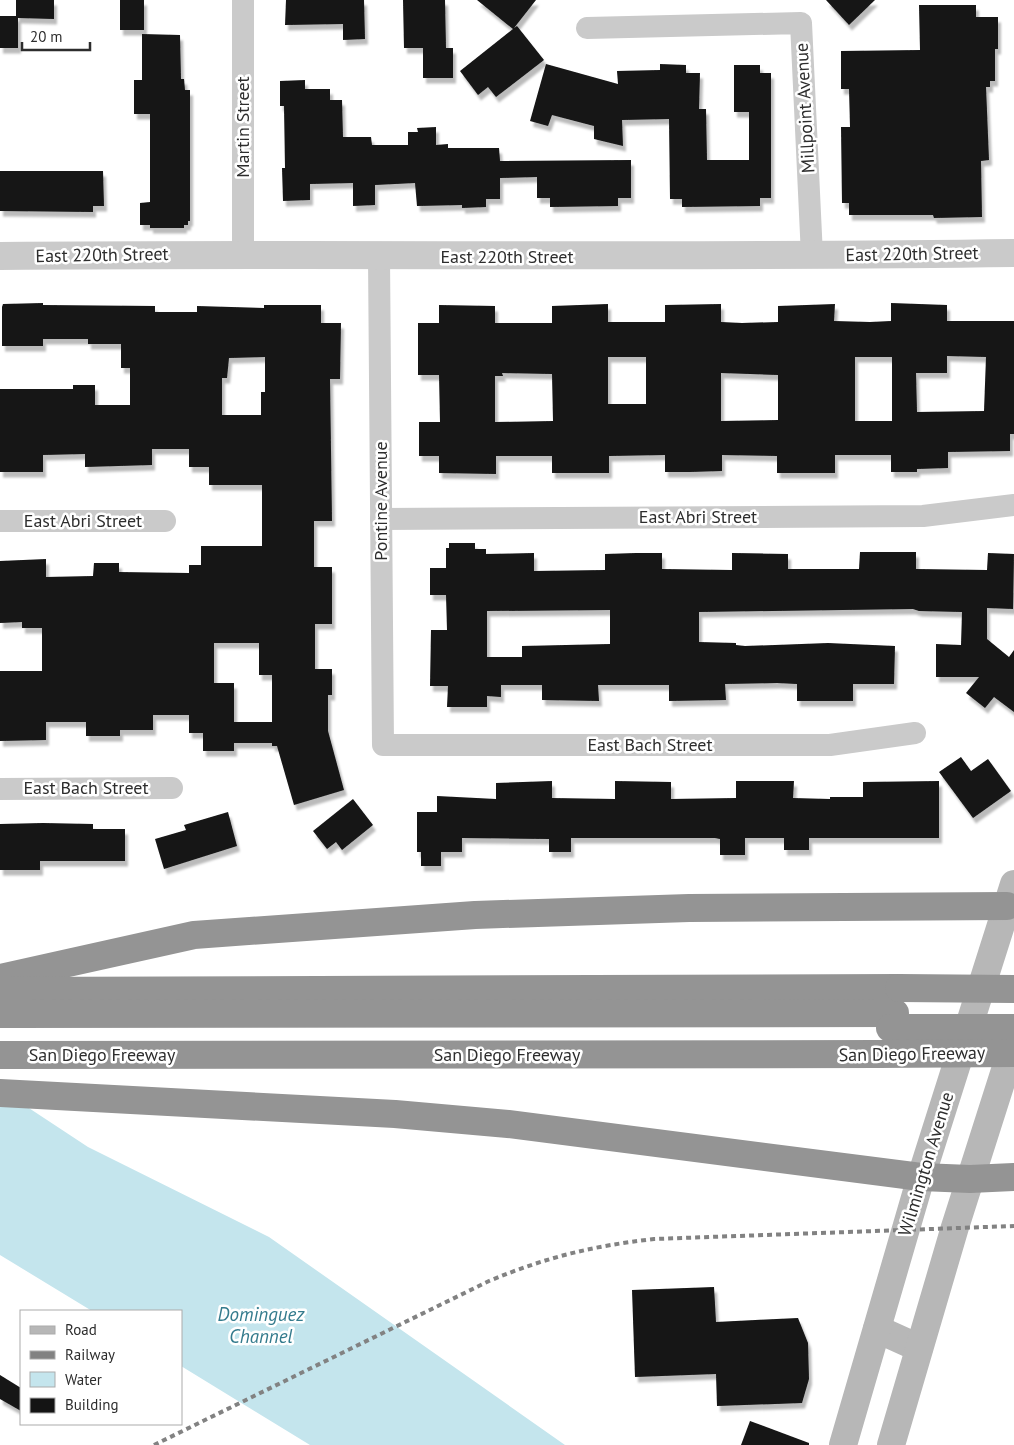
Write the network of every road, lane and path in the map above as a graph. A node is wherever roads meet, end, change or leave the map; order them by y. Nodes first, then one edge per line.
1 (243, 0) edge
2 (587, 28) dead end
3 (1014, 253) edge
4 (243, 254) junction
5 (0, 256) edge
6 (812, 256) junction
7 (379, 257) junction
8 (1014, 505) edge
9 (381, 519) junction
10 (0, 521) edge
11 (165, 521) dead end
12 (915, 733) dead end
13 (383, 745) joint
14 (172, 788) dead end
15 (0, 789) edge
16 (1010, 895) edge
17 (0, 978) edge
18 (1014, 989) edge
19 (0, 991) edge
20 (894, 1009) junction
21 (1014, 1011) edge
22 (2, 1024) edge
23 (1014, 1028) edge
24 (1014, 1042) edge
25 (1014, 1052) edge
26 (0, 1055) edge
27 (0, 1093) edge
28 (921, 1177) junction
29 (1014, 1178) edge
30 (970, 1179) junction
31 (877, 1329) junction
32 (920, 1348) junction
33 (843, 1445) edge
34 (891, 1445) edge

1 - 4 street, Martin Street
2 - 6 street, Millpoint Avenue
3 - 6 street, East 220th Street
4 - 5 street, East 220th Street
4 - 7 street, East 220th Street
6 - 7 street, East 220th Street
7 - 9 street, Pontine Avenue
8 - 9 street, East Abri Street
9 - 13 street, Pontine Avenue
10 - 11 street, East Abri Street
12 - 13 street, East Bach Street
14 - 15 street, East Bach Street
16 - 17 highway
16 - 28 main road, Wilmington Avenue
18 - 20 highway, bridge
19 - 20 highway
20 - 21 highway
20 - 22 highway
20 - 23 highway, bridge
24 - 30 main road
25 - 26 highway, San Diego Freeway, bridge
27 - 28 highway
28 - 30 highway
28 - 31 main road, Wilmington Avenue
29 - 30 highway
30 - 32 main road
31 - 32 main road
31 - 33 main road, Wilmington Avenue
32 - 34 main road

